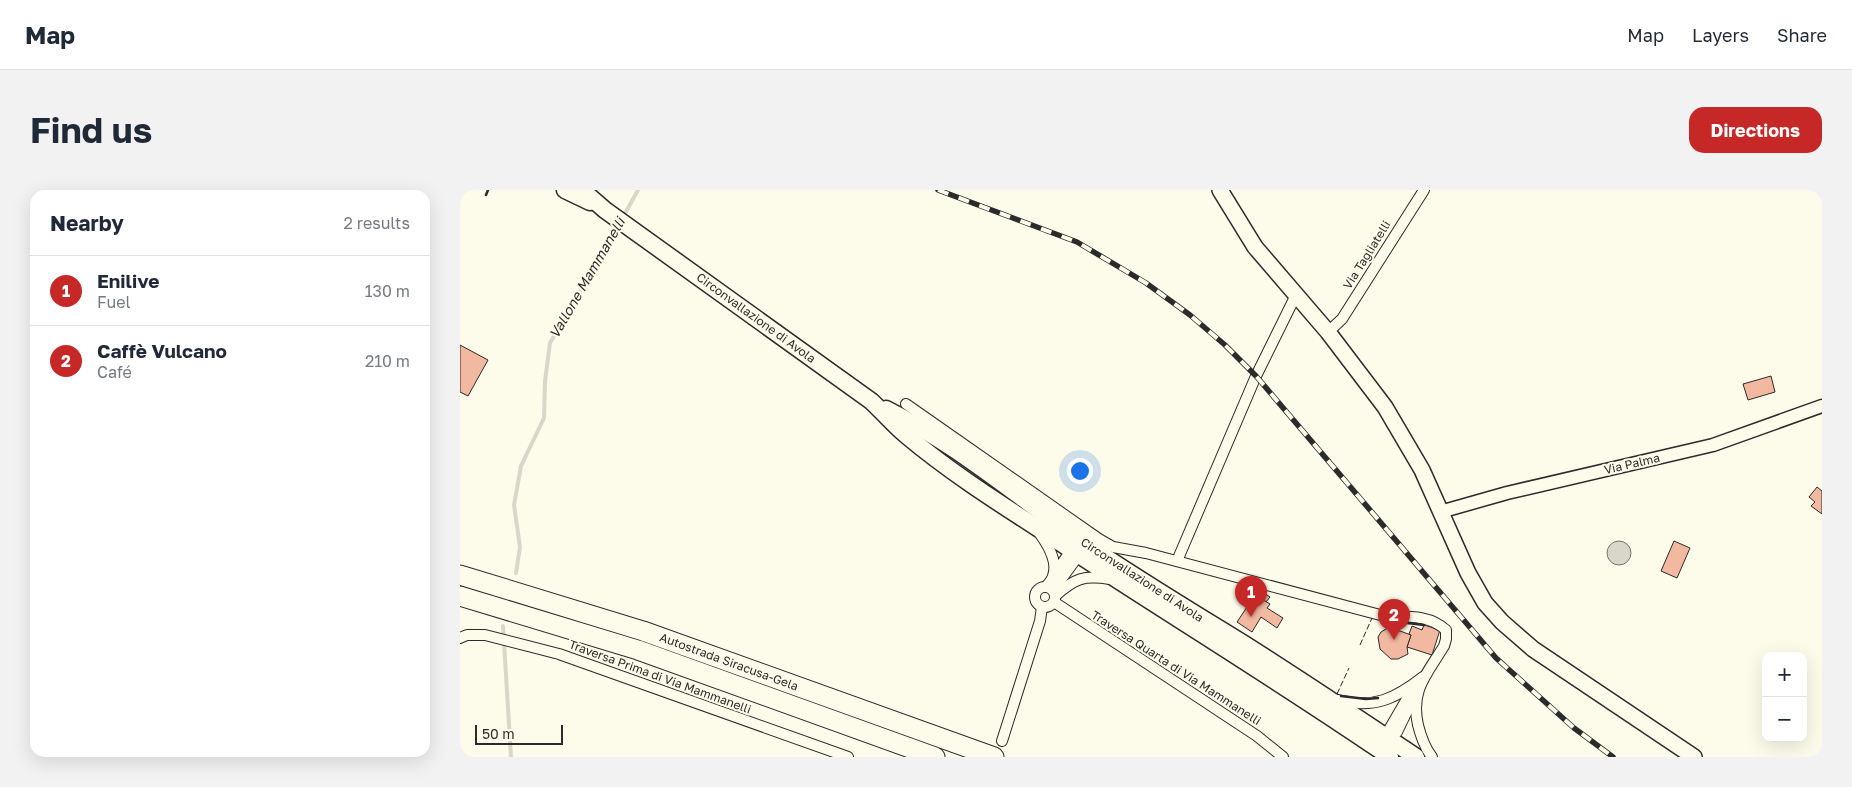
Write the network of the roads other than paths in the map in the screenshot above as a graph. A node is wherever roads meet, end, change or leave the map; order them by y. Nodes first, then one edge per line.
1 (565, 190) edge
2 (582, 190) edge
3 (1220, 190) edge
4 (1424, 190) edge
5 (605, 210) junction
6 (1296, 295) junction
7 (1328, 332) junction
8 (871, 401) junction
9 (906, 404) dead end
10 (1822, 406) edge
11 (1440, 512) junction
12 (1035, 527) junction
13 (1078, 547) junction
14 (1177, 561) junction
15 (460, 575) edge
16 (1053, 576) junction
17 (1116, 580) junction
18 (1052, 594) junction
19 (460, 596) edge
20 (1042, 607) junction
21 (460, 638) edge
22 (1417, 687) junction
23 (1324, 696) junction
24 (1388, 738) junction
25 (1371, 744) junction
26 (998, 749) edge
27 (848, 757) edge
28 (935, 757) edge
29 (1283, 757) edge
30 (1390, 757) edge
31 (1416, 757) edge
32 (1432, 757) edge
33 (1694, 757) edge

1 - 5 main road
2 - 5 main road
3 - 6 main road
4 - 7 street, Via Tagliatelli
5 - 8 main road, Circonvallazione di Avola
6 - 7 main road
6 - 14 street
7 - 11 main road
8 - 12 main road, Circonvallazione di Avola
8 - 13 main road, Circonvallazione di Avola
9 - 14 street
10 - 11 street, Via Palma
11 - 33 main road
12 - 13 main road, Circonvallazione di Avola
12 - 16 street
13 - 16 street
13 - 17 main road, Circonvallazione di Avola
13 - 18 street
13 - 23 main road, Circonvallazione di Avola
14 - 22 street
15 - 26 highway, Autostrada Siracusa-Gela
16 - 18 street
17 - 18 street
17 - 25 main road, Circonvallazione di Avola
18 - 20 street
18 - 20 street
18 - 29 street, Traversa Quarta di Via Mammanelli
19 - 28 highway, Autostrada Siracusa-Gela
20 - 26 street
21 - 27 street, Traversa Prima di Via Mammanelli
22 - 23 street
22 - 24 street
22 - 32 street
23 - 24 main road, Circonvallazione di Avola
24 - 25 street
24 - 30 street
24 - 31 main road, Circonvallazione di Avola
25 - 30 main road, Circonvallazione di Avola

